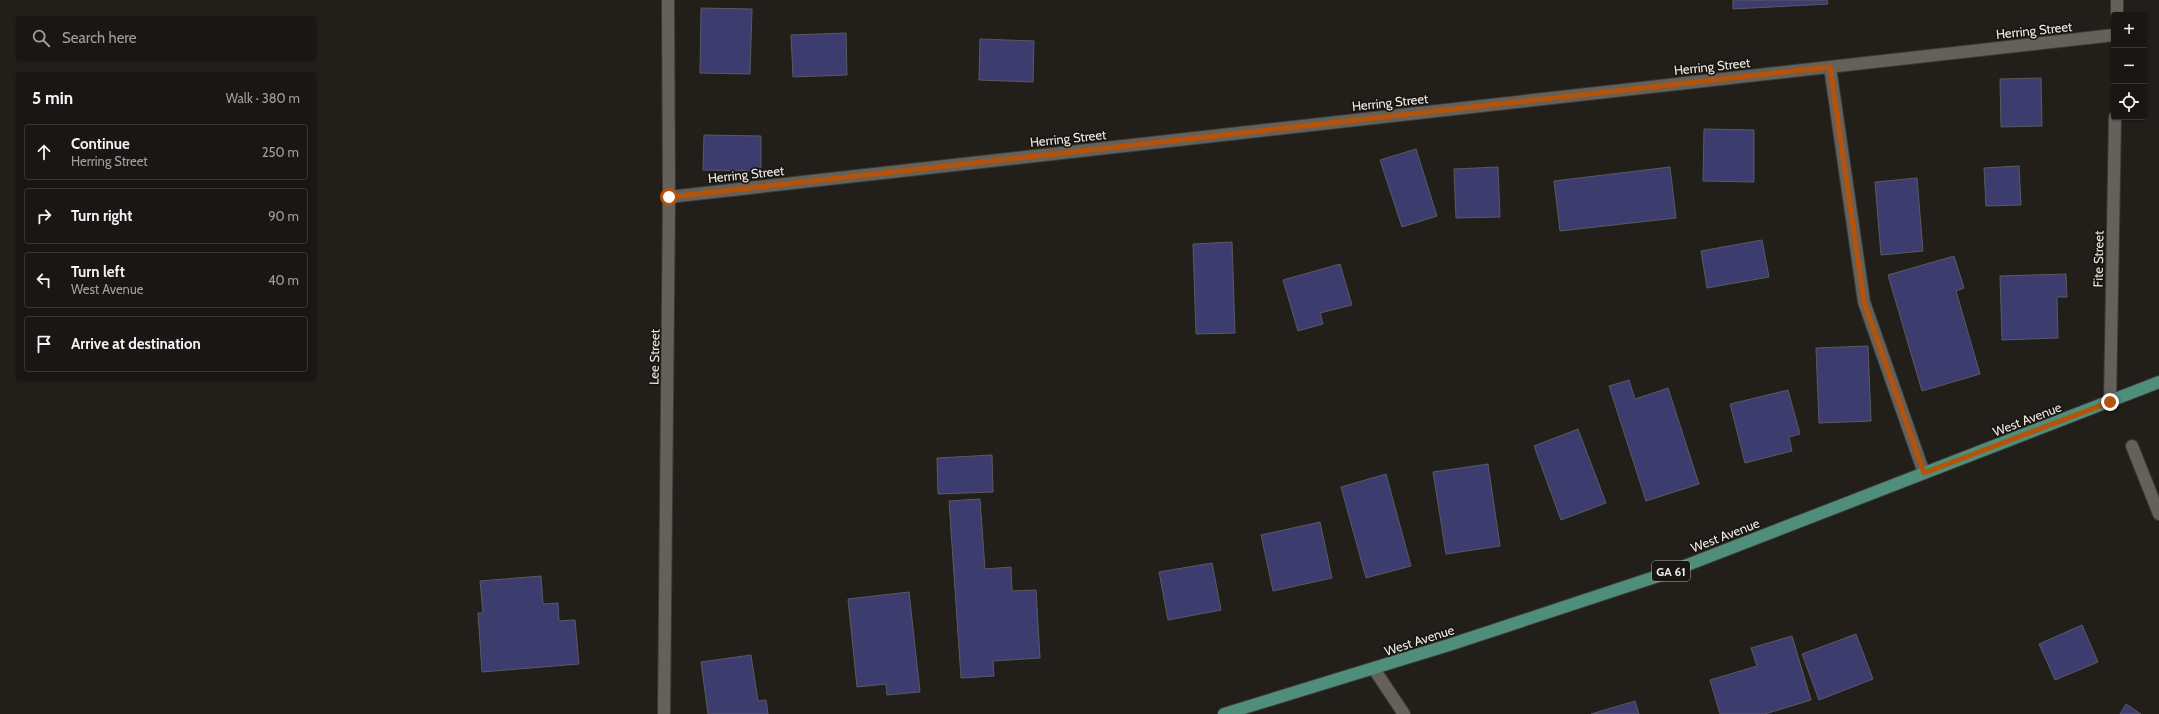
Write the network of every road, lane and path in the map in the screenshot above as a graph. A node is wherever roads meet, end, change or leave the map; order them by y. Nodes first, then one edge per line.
1 (668, 0) edge
2 (2117, 0) edge
3 (2117, 12) edge
4 (2111, 35) edge
5 (1830, 67) junction
6 (2115, 120) edge
7 (669, 197) junction
8 (2159, 382) edge
9 (2110, 402) junction
10 (2132, 446) dead end
11 (1924, 473) junction
12 (2159, 514) edge
13 (1374, 669) junction
14 (664, 714) edge
15 (1224, 714) edge
16 (1404, 714) edge

1 - 7 street, Lee Street
2 - 3 street
4 - 5 street, Herring Street
5 - 7 street, Herring Street
5 - 11 street
6 - 9 street, Fite Street
7 - 14 street, Lee Street
8 - 9 main road, West Avenue / GA 61
9 - 11 main road, West Avenue / GA 61
10 - 12 street
11 - 13 main road, West Avenue / GA 61
13 - 15 main road, West Avenue / GA 61
13 - 16 street

